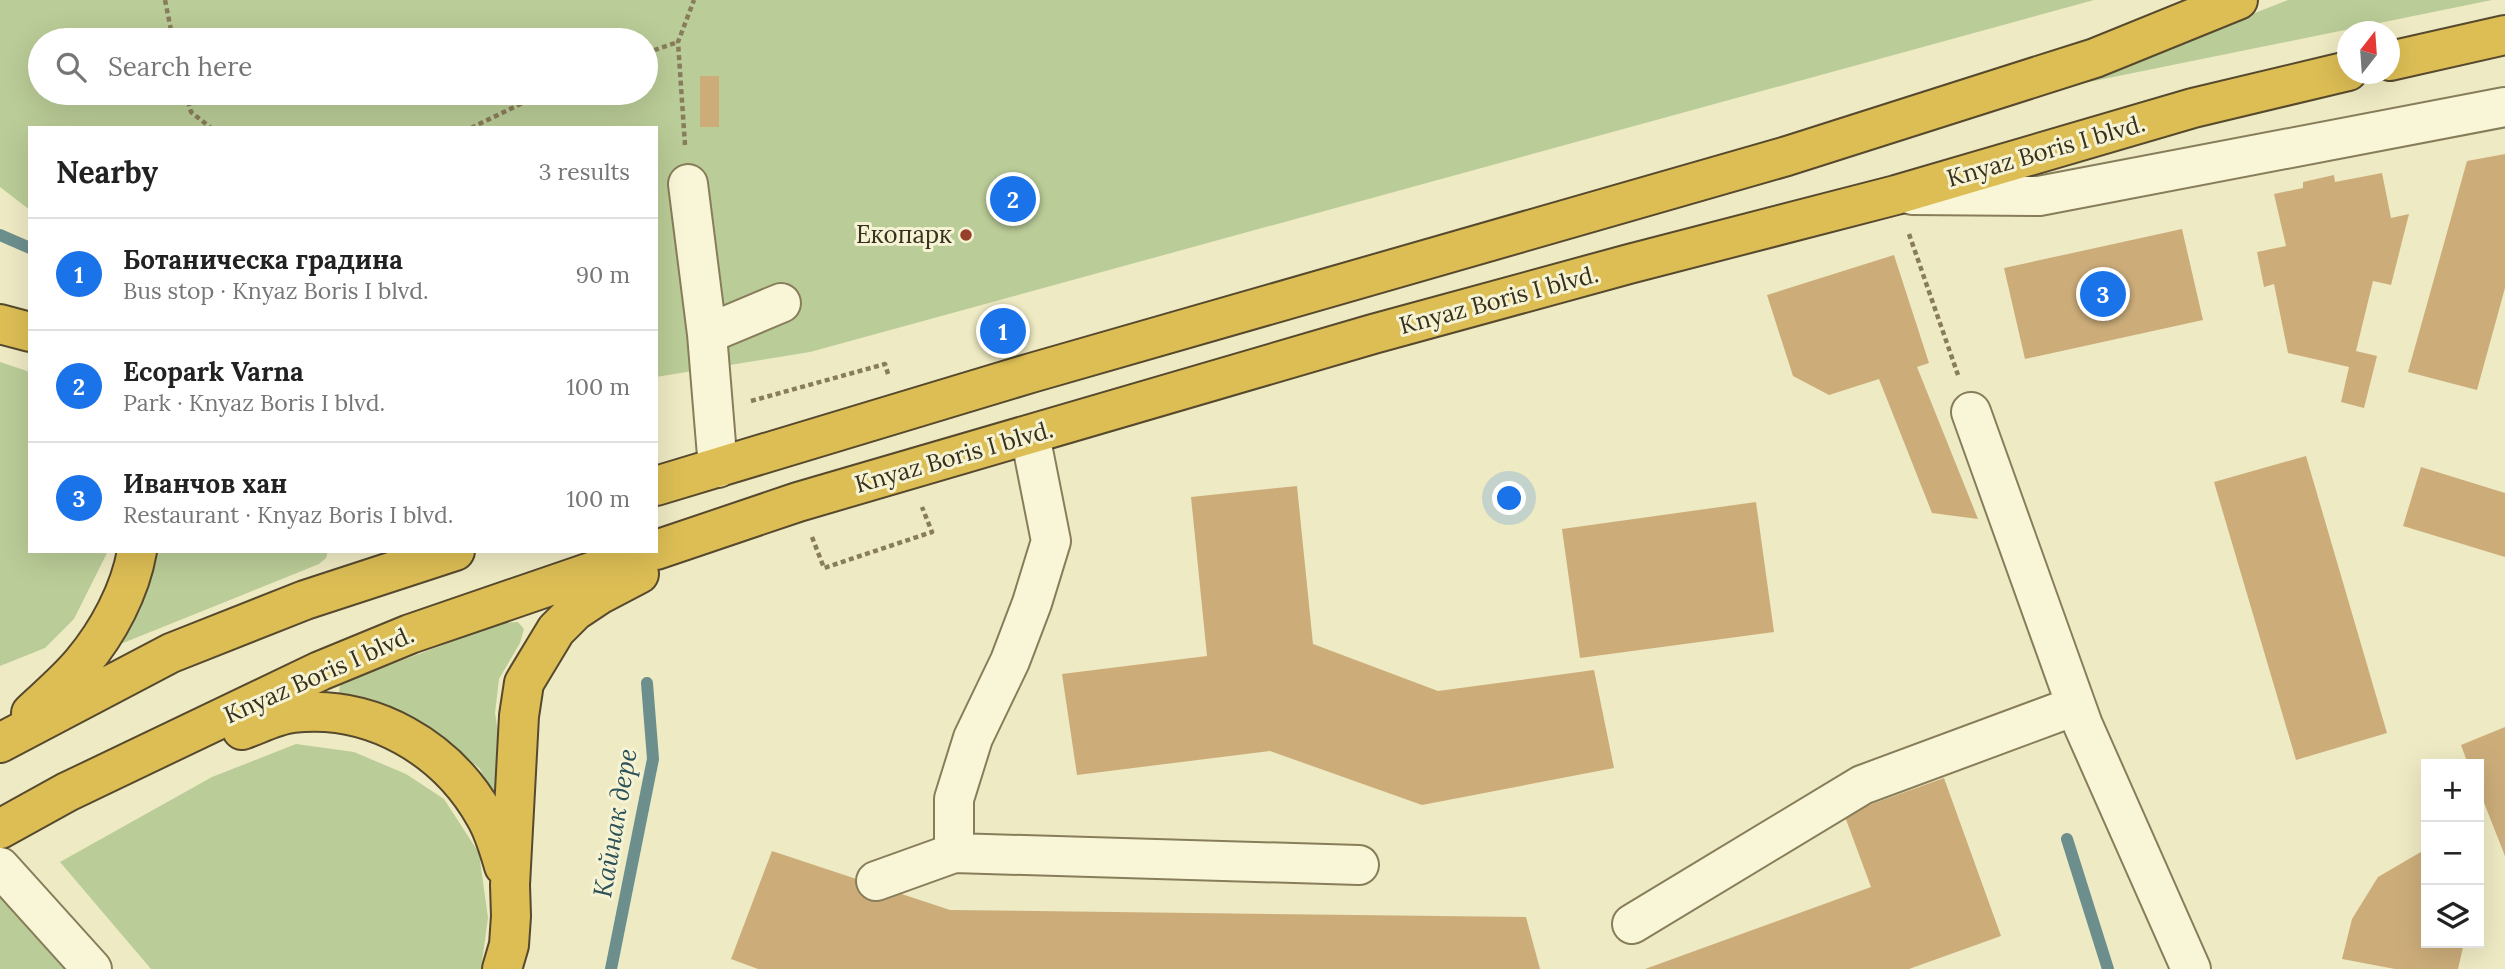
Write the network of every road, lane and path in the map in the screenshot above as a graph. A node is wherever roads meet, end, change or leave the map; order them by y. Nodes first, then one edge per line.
1 (164, 0) edge
2 (694, 0) edge
3 (2238, 0) edge
4 (170, 28) edge
5 (2505, 35) edge
6 (678, 43) junction
7 (658, 49) edge
8 (2400, 59) edge
9 (2337, 73) edge
10 (189, 105) edge
11 (518, 105) edge
12 (2505, 107) edge
13 (208, 126) edge
14 (475, 126) edge
15 (688, 184) joint
16 (1896, 195) junction
17 (780, 303) dead end
18 (0, 324) edge
19 (28, 331) edge
20 (707, 334) junction
21 (884, 364) dead end
22 (749, 402) dead end
23 (1971, 412) joint
24 (1030, 435) junction
25 (681, 478) edge
26 (747, 519) junction
27 (932, 532) dead end
28 (658, 549) edge
29 (136, 553) edge
30 (449, 553) edge
31 (645, 553) edge
32 (824, 568) dead end
33 (2075, 706) junction
34 (0, 743) edge
35 (66, 792) junction
36 (0, 829) edge
37 (954, 853) junction
38 (1359, 866) dead end
39 (0, 867) edge
40 (876, 881) dead end
41 (510, 885) junction
42 (1632, 924) dead end
43 (92, 969) edge
44 (502, 969) edge
45 (2192, 969) edge

1 - 4 path
2 - 6 path
3 - 25 highway
5 - 8 highway
6 - 7 path
6 - 15 path
9 - 16 highway, Knyaz Boris I blvd.
10 - 13 path
11 - 14 path
12 - 16 street
15 - 20 street
16 - 23 path
16 - 24 highway, Knyaz Boris I blvd.
17 - 20 street
18 - 19 highway
20 - 25 street
21 - 22 path
23 - 33 street
24 - 26 highway, Knyaz Boris I blvd.
24 - 37 street
26 - 28 highway, Knyaz Boris I blvd.
26 - 41 highway
27 - 32 path
29 - 34 highway
30 - 34 highway
31 - 35 highway, Knyaz Boris I blvd.
33 - 42 street
33 - 45 street
35 - 36 highway, Knyaz Boris I blvd.
35 - 41 highway
37 - 38 street
37 - 40 street
39 - 43 street
41 - 44 highway

